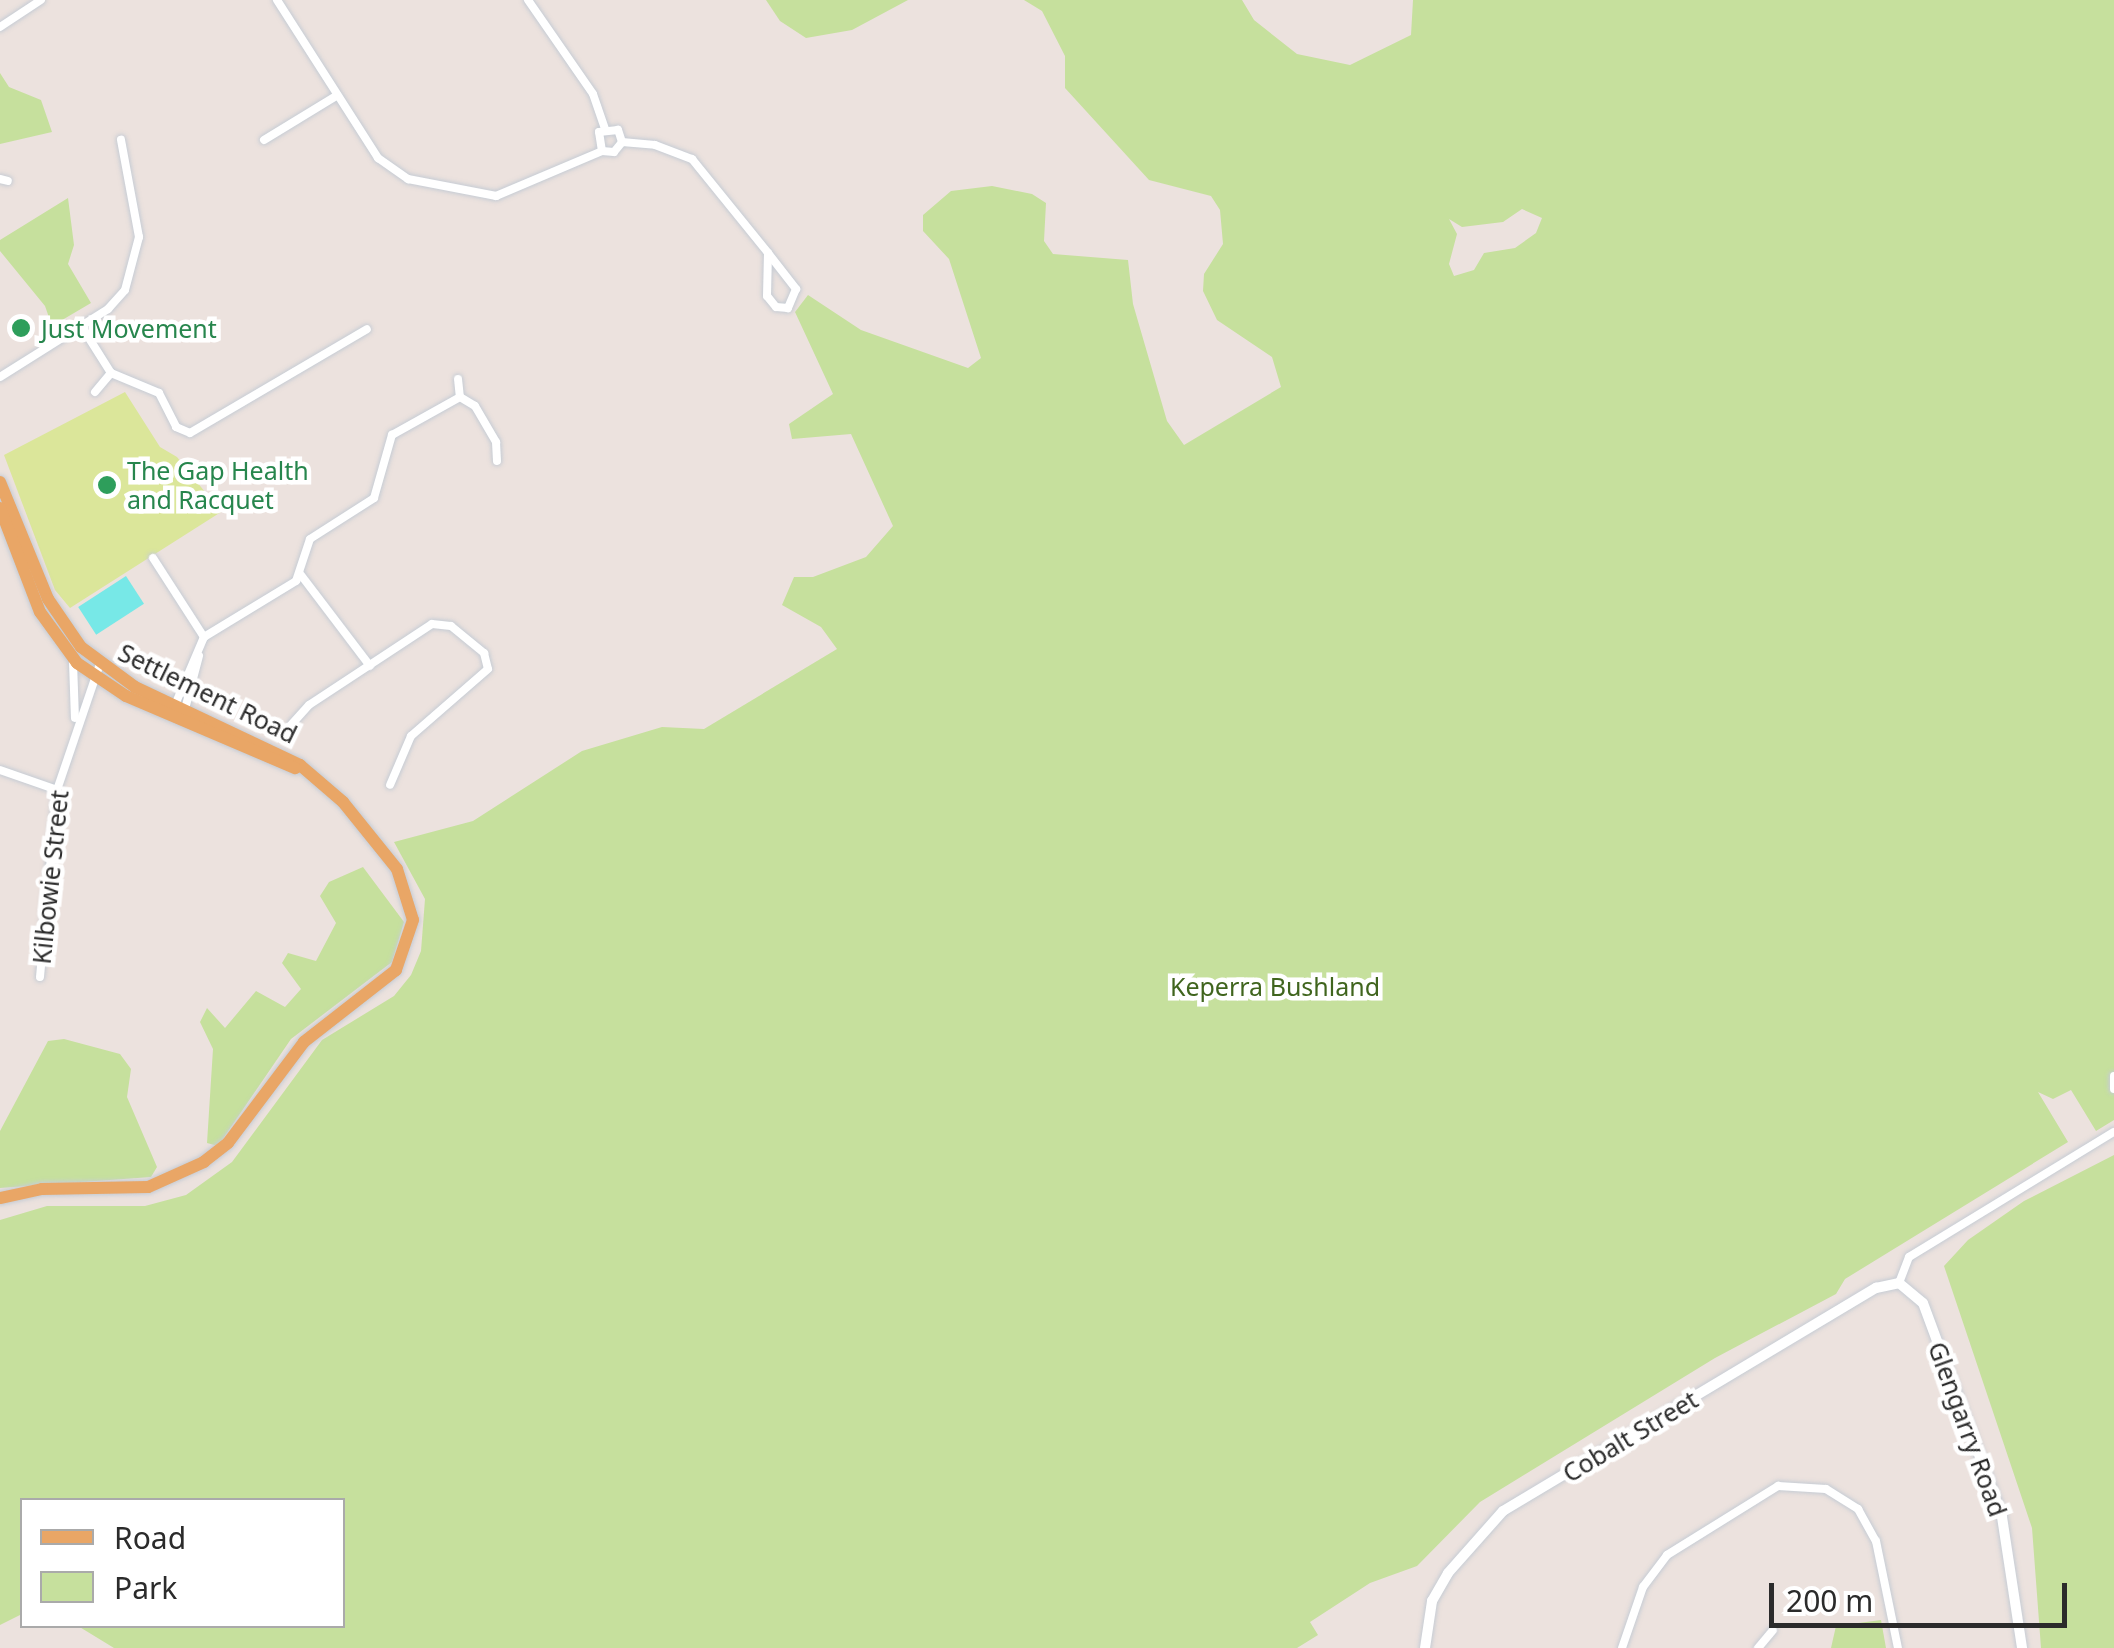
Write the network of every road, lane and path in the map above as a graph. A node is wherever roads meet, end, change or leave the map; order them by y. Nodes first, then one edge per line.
1 (42, 0) edge
2 (277, 0) edge
3 (528, 0) edge
4 (0, 27) edge
5 (336, 96) junction
6 (605, 128) junction
7 (121, 140) dead end
8 (264, 140) dead end
9 (622, 142) junction
10 (602, 151) junction
11 (768, 253) junction
12 (82, 327) junction
13 (367, 328) dead end
14 (111, 373) junction
15 (0, 378) edge
16 (458, 379) dead end
17 (94, 392) dead end
18 (460, 397) junction
19 (497, 461) dead end
20 (0, 482) edge
21 (0, 508) edge
22 (153, 558) dead end
23 (301, 575) junction
24 (202, 642) junction
25 (70, 656) junction
26 (370, 666) junction
27 (97, 670) junction
28 (178, 710) junction
29 (291, 724) dead end
30 (75, 728) junction
31 (0, 770) edge
32 (390, 785) dead end
33 (57, 790) junction
34 (40, 977) dead end
35 (2114, 1076) edge
36 (2114, 1089) edge
37 (2114, 1132) edge
38 (0, 1198) edge
39 (1899, 1283) junction
40 (1773, 1630) dead end
41 (1426, 1648) edge
42 (1622, 1648) edge
43 (1758, 1648) edge
44 (1898, 1648) edge
45 (2022, 1648) edge

1 - 4 street
2 - 5 street
3 - 6 street
5 - 8 street
5 - 10 street
6 - 9 street
6 - 10 street
7 - 12 street
9 - 10 street
9 - 11 street
11 - 11 street
12 - 14 street
12 - 15 street
13 - 14 street
14 - 17 street
16 - 18 street
18 - 19 street
18 - 23 street
20 - 27 main road, Settlement Road
21 - 25 main road, Settlement Road
22 - 24 street
23 - 24 street
23 - 26 street
24 - 28 street
25 - 27 main road, Settlement Road
25 - 30 street
26 - 29 street
26 - 32 street
27 - 28 main road, Settlement Road
27 - 30 street, Kilbowie Street
28 - 38 main road, Settlement Road
30 - 33 street, Kilbowie Street
31 - 33 street
33 - 34 street, Kilbowie Street
35 - 36 street
37 - 39 street
39 - 41 street, Cobalt Street
39 - 45 street, Glengarry Road
40 - 43 street
42 - 44 street

